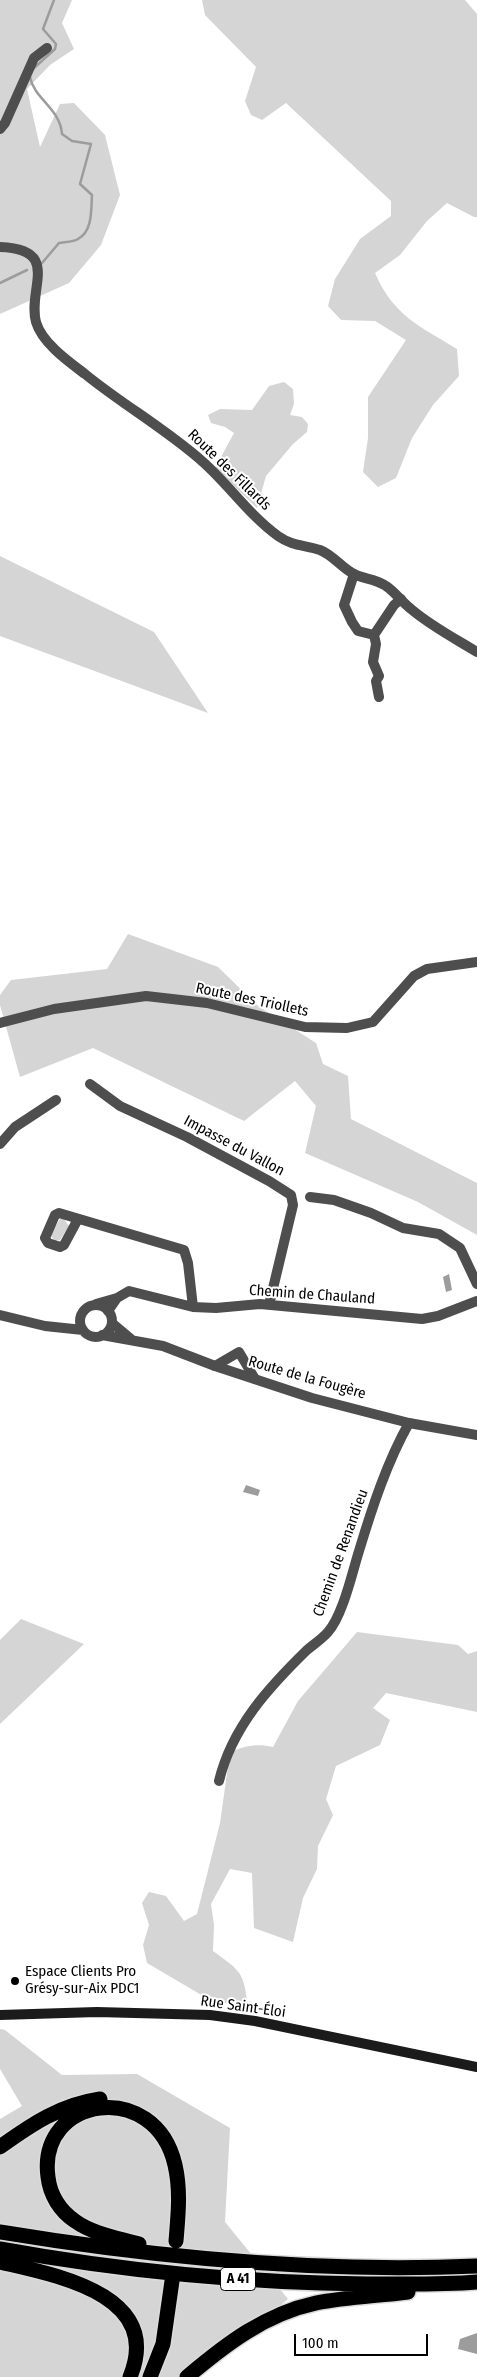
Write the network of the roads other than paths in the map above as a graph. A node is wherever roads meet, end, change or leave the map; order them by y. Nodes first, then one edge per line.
1 (47, 48) dead end
2 (0, 129) edge
3 (0, 247) edge
4 (354, 574) junction
5 (401, 599) junction
6 (374, 635) junction
7 (477, 652) edge
8 (378, 697) dead end
9 (477, 962) edge
10 (0, 1023) edge
11 (90, 1084) dead end
12 (56, 1100) dead end
13 (0, 1144) edge
14 (310, 1197) dead end
15 (78, 1219) dead end
16 (477, 1284) edge
17 (117, 1298) junction
18 (477, 1301) edge
19 (96, 1304) junction
20 (269, 1305) junction
21 (192, 1307) junction
22 (108, 1311) junction
23 (81, 1314) junction
24 (0, 1315) edge
25 (112, 1323) junction
26 (58, 1326) junction
27 (83, 1330) junction
28 (102, 1335) junction
29 (132, 1339) junction
30 (215, 1366) junction
31 (255, 1379) junction
32 (409, 1423) junction
33 (477, 1435) edge
34 (220, 1781) dead end
35 (0, 2015) edge
36 (477, 2067) edge
37 (0, 2147) edge
38 (0, 2232) edge
39 (0, 2249) edge
40 (193, 2258) junction
41 (0, 2262) edge
42 (477, 2266) edge
43 (477, 2283) edge
44 (130, 2377) edge
45 (150, 2377) edge
46 (157, 2377) edge
47 (187, 2377) edge

1 - 2 street
3 - 4 street, Route des Fillards
4 - 5 street, Route des Fillards
4 - 6 street
5 - 6 street
5 - 7 street, Route des Fillards
6 - 8 street
9 - 10 street, Route des Triollets
11 - 20 street, Impasse du Vallon
12 - 13 street
14 - 16 street
15 - 21 street
17 - 19 street, Chemin de Chauland
17 - 21 street, Chemin de Chauland
17 - 22 street
18 - 20 street, Chemin de Chauland
19 - 22 street
19 - 23 street
20 - 21 street, Chemin de Chauland
22 - 25 street
23 - 26 street
23 - 27 street
24 - 26 street
25 - 28 street
25 - 29 street, Route de la Fougère
26 - 27 street
27 - 28 street
28 - 29 street, Route de la Fougère
29 - 30 street, Route de la Fougère
30 - 31 street, Route de la Fougère
30 - 31 street
31 - 32 street, Route de la Fougère
32 - 33 street, Route de la Fougère
32 - 34 street, Chemin de Renandieu
35 - 36 main road, Rue Saint-Éloi
37 - 40 highway
38 - 40 highway, A 41
39 - 43 highway, A 41
40 - 42 highway, A 41
41 - 44 highway
43 - 47 highway
45 - 46 highway

